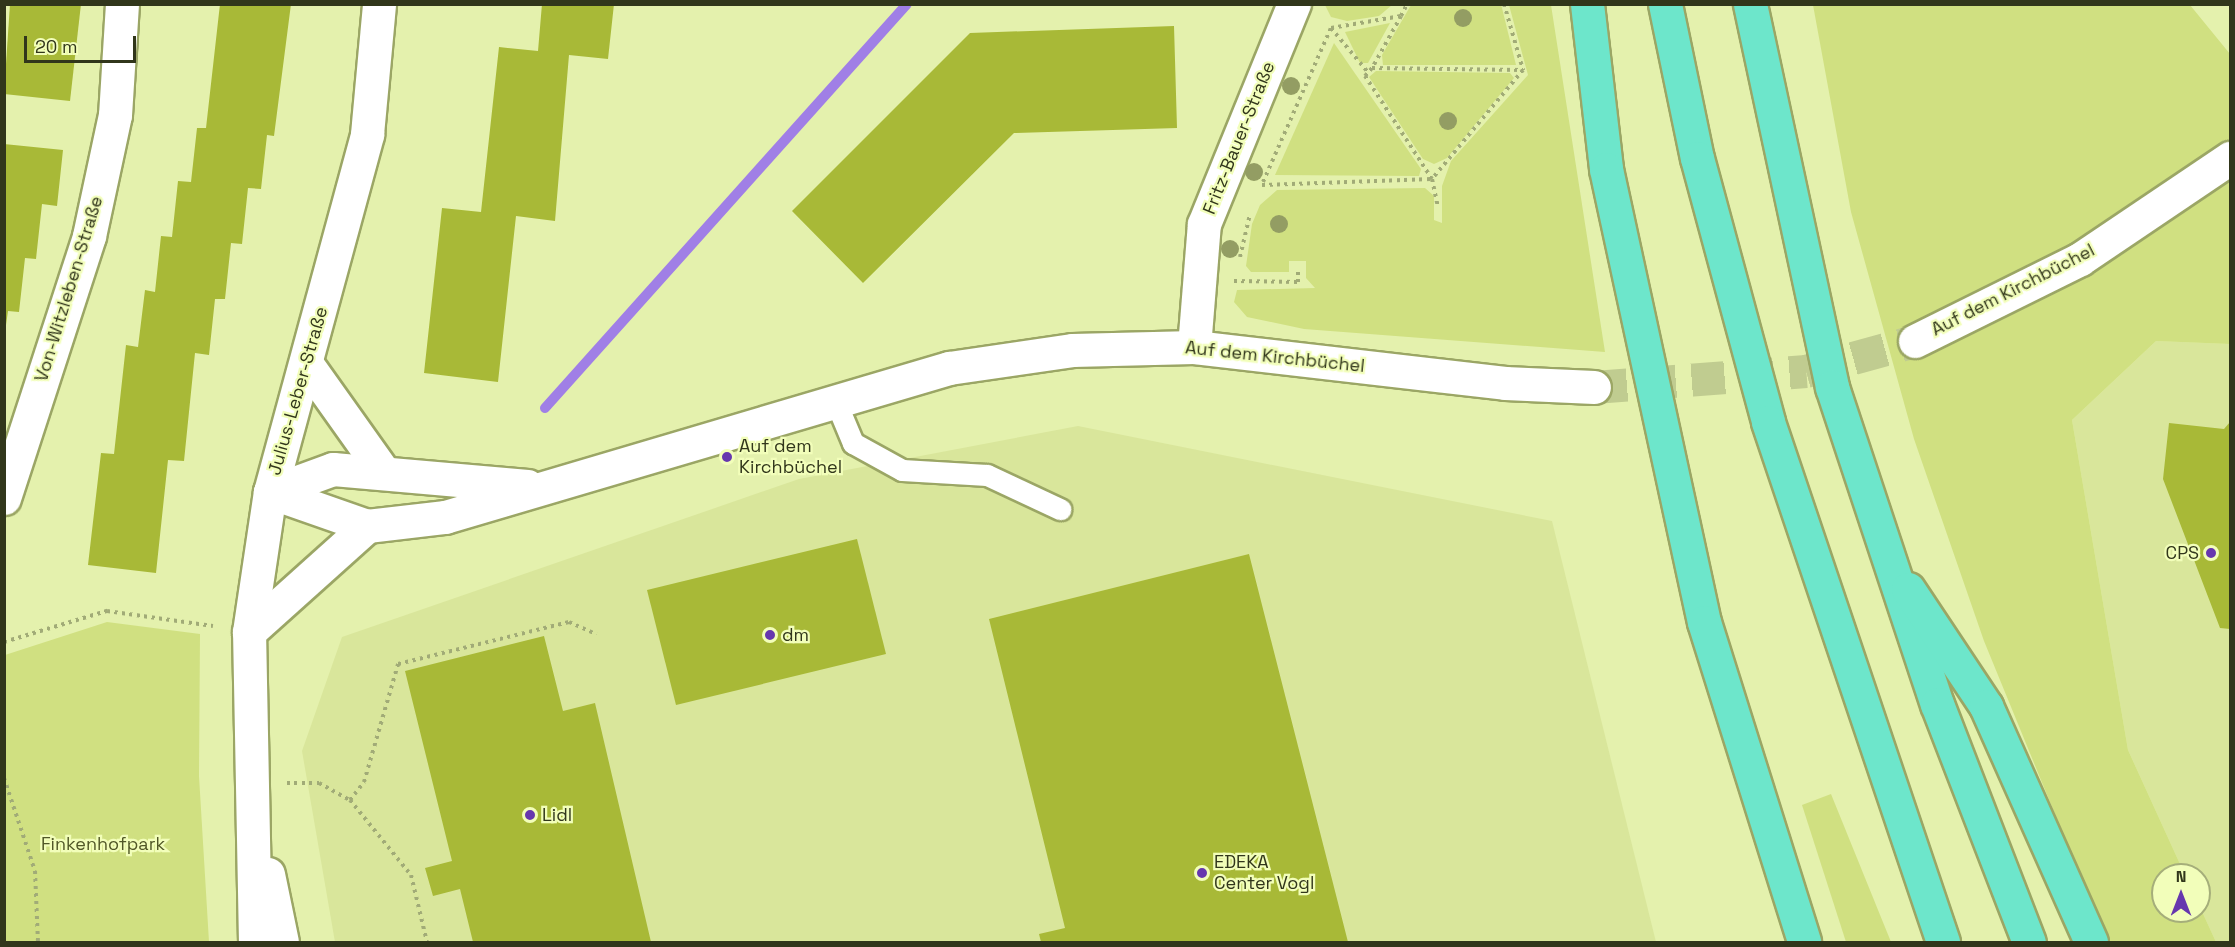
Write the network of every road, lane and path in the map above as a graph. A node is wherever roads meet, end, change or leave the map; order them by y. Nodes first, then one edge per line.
1 (122, 4) edge
2 (379, 4) edge
3 (1294, 4) edge
4 (1407, 4) edge
5 (1504, 4) edge
6 (1587, 4) edge
7 (1665, 4) edge
8 (1750, 4) edge
9 (1401, 16) junction
10 (1331, 28) junction
11 (1372, 68) junction
12 (1523, 70) junction
13 (1367, 71) junction
14 (2230, 159) edge
15 (1432, 179) junction
16 (1263, 182) junction
17 (1260, 190) dead end
18 (1252, 206) dead end
19 (1438, 207) dead end
20 (1240, 261) dead end
21 (1298, 268) dead end
22 (1238, 271) dead end
23 (1237, 281) junction
24 (1198, 300) junction
25 (1915, 341) tunnel mouth
26 (1194, 347) junction
27 (306, 363) junction
28 (1594, 387) tunnel mouth
29 (835, 400) junction
30 (382, 470) junction
31 (541, 488) junction
32 (270, 492) junction
33 (4, 498) edge
34 (1060, 510) dead end
35 (367, 526) junction
36 (1888, 561) junction
37 (249, 632) junction
38 (596, 634) dead end
39 (4, 642) edge
40 (4, 778) edge
41 (249, 782) junction
42 (350, 800) junction
43 (38, 942) edge
44 (255, 942) edge
45 (282, 942) edge
46 (427, 942) edge
47 (1804, 942) edge
48 (1943, 942) edge
49 (2029, 942) edge
50 (2091, 942) edge

1 - 33 street, Von-Witzleben-Straße
2 - 27 street, Julius-Leber-Straße
3 - 24 street, Fritz-Bauer-Straße
4 - 9 path
5 - 12 path
6 - 47 highway
7 - 48 highway
8 - 36 highway
9 - 10 path
9 - 11 path
10 - 13 path
10 - 16 path
11 - 12 path
11 - 13 path
12 - 15 path
13 - 15 path
14 - 25 street, Auf dem Kirchbüchel
15 - 16 path
15 - 19 path
16 - 17 path
18 - 20 path
21 - 23 path
22 - 23 path
23 - 24 path
24 - 26 street, Fritz-Bauer-Straße
26 - 28 street, Auf dem Kirchbüchel
26 - 29 street, Auf dem Kirchbüchel
27 - 30 street
27 - 32 street, Julius-Leber-Straße
29 - 31 street, Auf dem Kirchbüchel
29 - 34 lane
30 - 31 street, Auf dem Kirchbüchel
30 - 32 street, Auf dem Kirchbüchel
31 - 35 street, Auf dem Kirchbüchel
32 - 35 street, Auf dem Kirchbüchel
32 - 37 street, Julius-Leber-Straße
35 - 37 street
36 - 49 highway
36 - 50 highway
37 - 39 path
37 - 41 street, Julius-Leber-Straße
38 - 42 path
40 - 43 path
41 - 42 path
41 - 44 street, Julius-Leber-Straße
41 - 45 street, Julius-Leber-Straße
42 - 46 path

